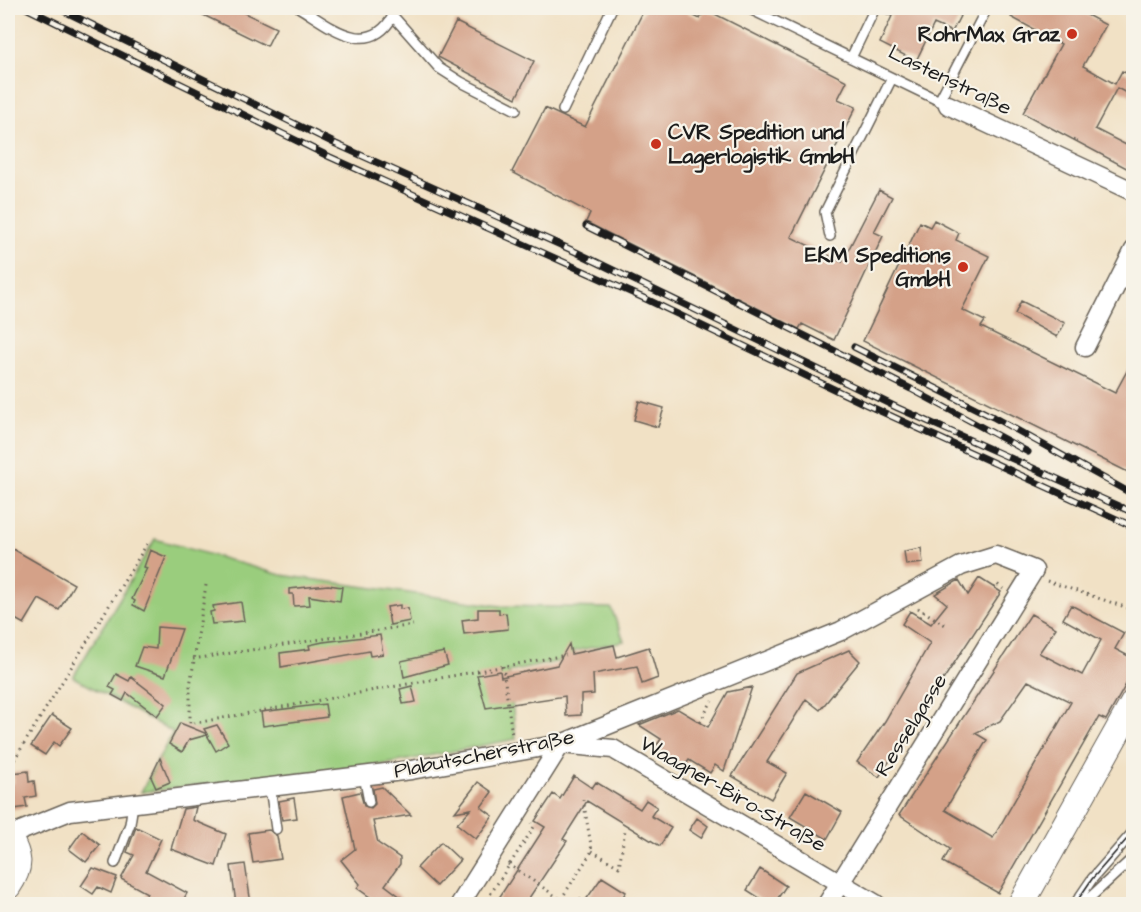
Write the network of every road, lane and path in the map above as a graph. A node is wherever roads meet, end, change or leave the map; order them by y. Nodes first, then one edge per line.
1 (300, 8) edge
2 (612, 8) edge
3 (748, 8) edge
4 (875, 8) edge
5 (987, 8) edge
6 (392, 12) edge
7 (851, 58) junction
8 (892, 78) junction
9 (944, 103) junction
10 (516, 110) dead end
11 (563, 110) dead end
12 (1134, 192) edge
13 (830, 236) dead end
14 (1134, 250) edge
15 (1085, 347) dead end
16 (147, 544) dead end
17 (1033, 573) junction
18 (206, 585) dead end
19 (909, 594) junction
20 (1134, 610) edge
21 (924, 611) junction
22 (920, 617) dead end
23 (413, 625) dead end
24 (947, 626) dead end
25 (566, 655) dead end
26 (193, 659) junction
27 (503, 666) junction
28 (1134, 702) edge
29 (561, 744) junction
30 (513, 752) junction
31 (8, 770) edge
32 (363, 776) junction
33 (270, 787) junction
34 (583, 799) dead end
35 (369, 802) dead end
36 (133, 804) junction
37 (276, 829) dead end
38 (625, 830) dead end
39 (1134, 831) edge
40 (8, 836) edge
41 (592, 851) junction
42 (493, 854) junction
43 (1134, 857) edge
44 (115, 863) dead end
45 (839, 884) junction
46 (8, 886) edge
47 (584, 898) dead end
48 (561, 900) junction
49 (460, 904) edge
50 (558, 904) edge
51 (566, 904) edge
52 (827, 904) edge
53 (876, 904) edge
54 (1021, 904) edge
55 (1075, 904) edge
56 (1083, 904) edge

1 - 6 lane
2 - 11 lane
3 - 7 lane, Lastenstraße
4 - 7 lane
5 - 9 lane
6 - 10 lane
7 - 8 lane, Lastenstraße
8 - 9 lane, Lastenstraße
8 - 13 lane
9 - 12 street, Lastenstraße
14 - 15 street
16 - 31 path
17 - 19 street, Plabutscherstraße
17 - 20 path
17 - 45 street, Resselgasse
18 - 26 path
19 - 21 path
19 - 29 street, Plabutscherstraße
21 - 22 path
21 - 24 path
23 - 26 path
25 - 27 path
26 - 27 path
27 - 30 path
28 - 54 main road
29 - 30 street, Plabutscherstraße
29 - 42 street
29 - 45 street, Waagner-Biro-Straße
30 - 32 street, Plabutscherstraße
32 - 33 street, Plabutscherstraße
32 - 35 lane
33 - 36 street, Plabutscherstraße
33 - 37 lane
34 - 41 path
36 - 40 street, Plabutscherstraße
36 - 44 lane
38 - 41 path
39 - 55 lane
40 - 46 main road
41 - 48 path
42 - 48 path
42 - 49 street
43 - 56 lane
45 - 52 street, Resselgasse
45 - 53 street, Waagner-Biro-Straße
47 - 51 path
48 - 50 path
48 - 51 path

